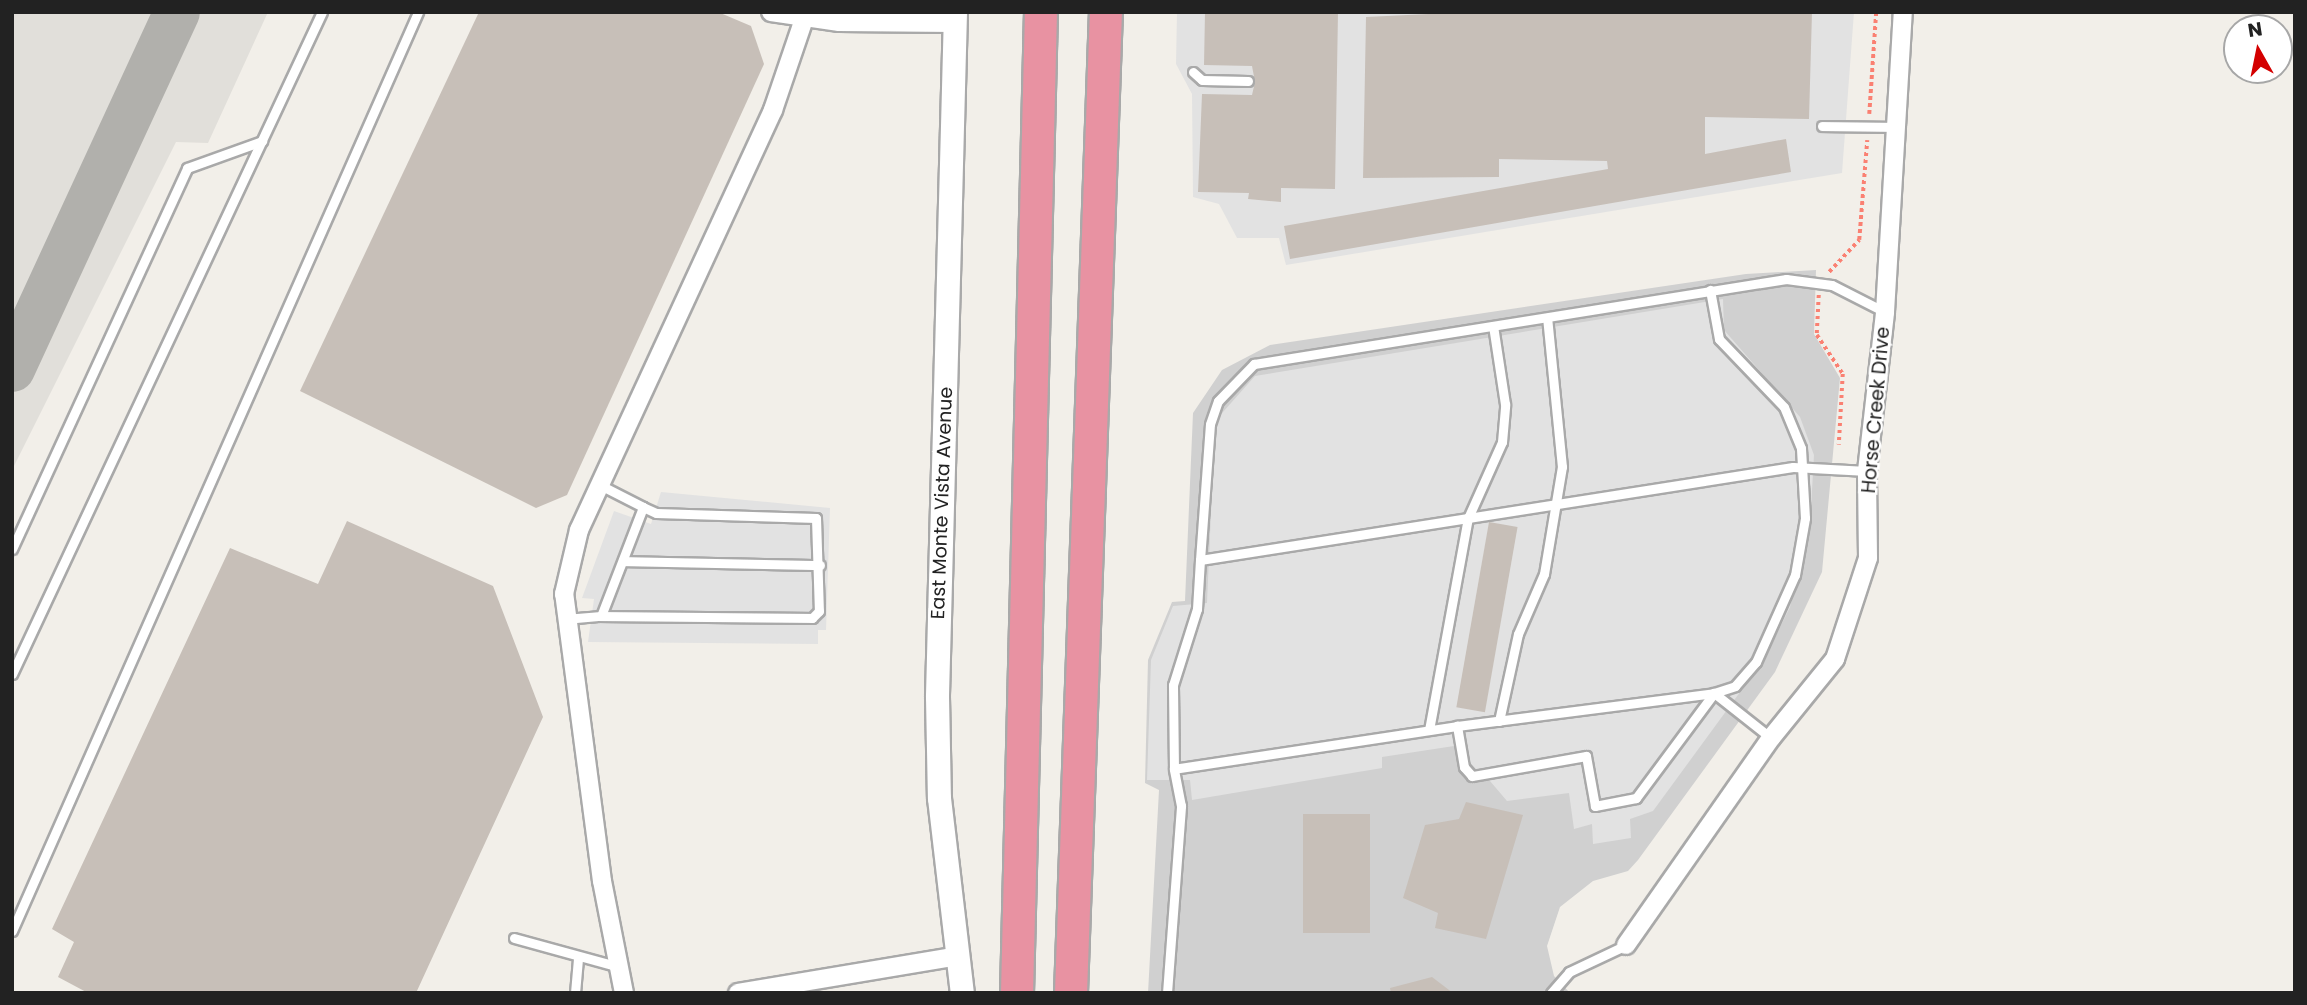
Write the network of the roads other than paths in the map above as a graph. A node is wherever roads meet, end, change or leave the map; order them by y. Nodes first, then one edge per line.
1 (322, 12) edge
2 (418, 12) edge
3 (771, 12) edge
4 (1041, 12) edge
5 (1105, 12) edge
6 (1903, 12) edge
7 (839, 17) edge
8 (955, 18) edge
9 (804, 19) junction
10 (1193, 72) dead end
11 (1248, 81) dead end
12 (1822, 126) dead end
13 (1896, 127) junction
14 (262, 141) junction
15 (1710, 290) junction
16 (1885, 312) junction
17 (1547, 318) junction
18 (1493, 326) junction
19 (1801, 467) junction
20 (1867, 471) junction
21 (600, 485) junction
22 (1551, 504) junction
23 (643, 507) junction
24 (1468, 517) junction
25 (12, 549) edge
26 (1200, 560) junction
27 (623, 561) junction
28 (820, 565) junction
29 (601, 616) junction
30 (565, 619) junction
31 (12, 674) edge
32 (1714, 693) junction
33 (1499, 721) junction
34 (1457, 726) junction
35 (1429, 730) junction
36 (1771, 738) junction
37 (1174, 769) junction
38 (12, 931) edge
39 (514, 938) dead end
40 (1626, 945) joint
41 (958, 956) junction
42 (578, 958) junction
43 (619, 967) junction
44 (575, 993) edge
45 (624, 993) edge
46 (738, 993) edge
47 (962, 993) edge
48 (1017, 993) edge
49 (1071, 993) edge
50 (1167, 993) edge
51 (1551, 993) edge

1 - 14 lane
2 - 38 lane
3 - 9 street
4 - 48 highway
5 - 49 highway
6 - 13 street, Horse Creek Drive
7 - 8 street
7 - 9 street
8 - 41 street, East Monte Vista Avenue
9 - 21 street
10 - 11 lane
12 - 13 lane
13 - 16 street, Horse Creek Drive
14 - 25 lane
14 - 31 lane
15 - 16 lane
15 - 17 lane
15 - 19 lane
16 - 20 street, Horse Creek Drive
17 - 18 lane
17 - 22 lane
18 - 24 lane
18 - 26 lane
19 - 20 lane
19 - 22 lane
19 - 32 lane
20 - 36 street, Horse Creek Drive
21 - 23 lane
21 - 30 street
22 - 24 lane
22 - 33 lane
23 - 27 lane
23 - 28 lane
24 - 26 lane
24 - 35 lane
26 - 37 lane
27 - 28 lane
27 - 29 lane
28 - 29 lane
29 - 30 lane
30 - 43 street
32 - 33 lane
32 - 34 lane
32 - 36 lane
33 - 34 lane
34 - 35 lane
35 - 37 lane
36 - 40 street, Horse Creek Drive
37 - 50 lane
39 - 42 lane
40 - 51 lane
41 - 46 street
41 - 47 street, East Monte Vista Avenue
42 - 43 lane
42 - 44 lane
43 - 45 street

